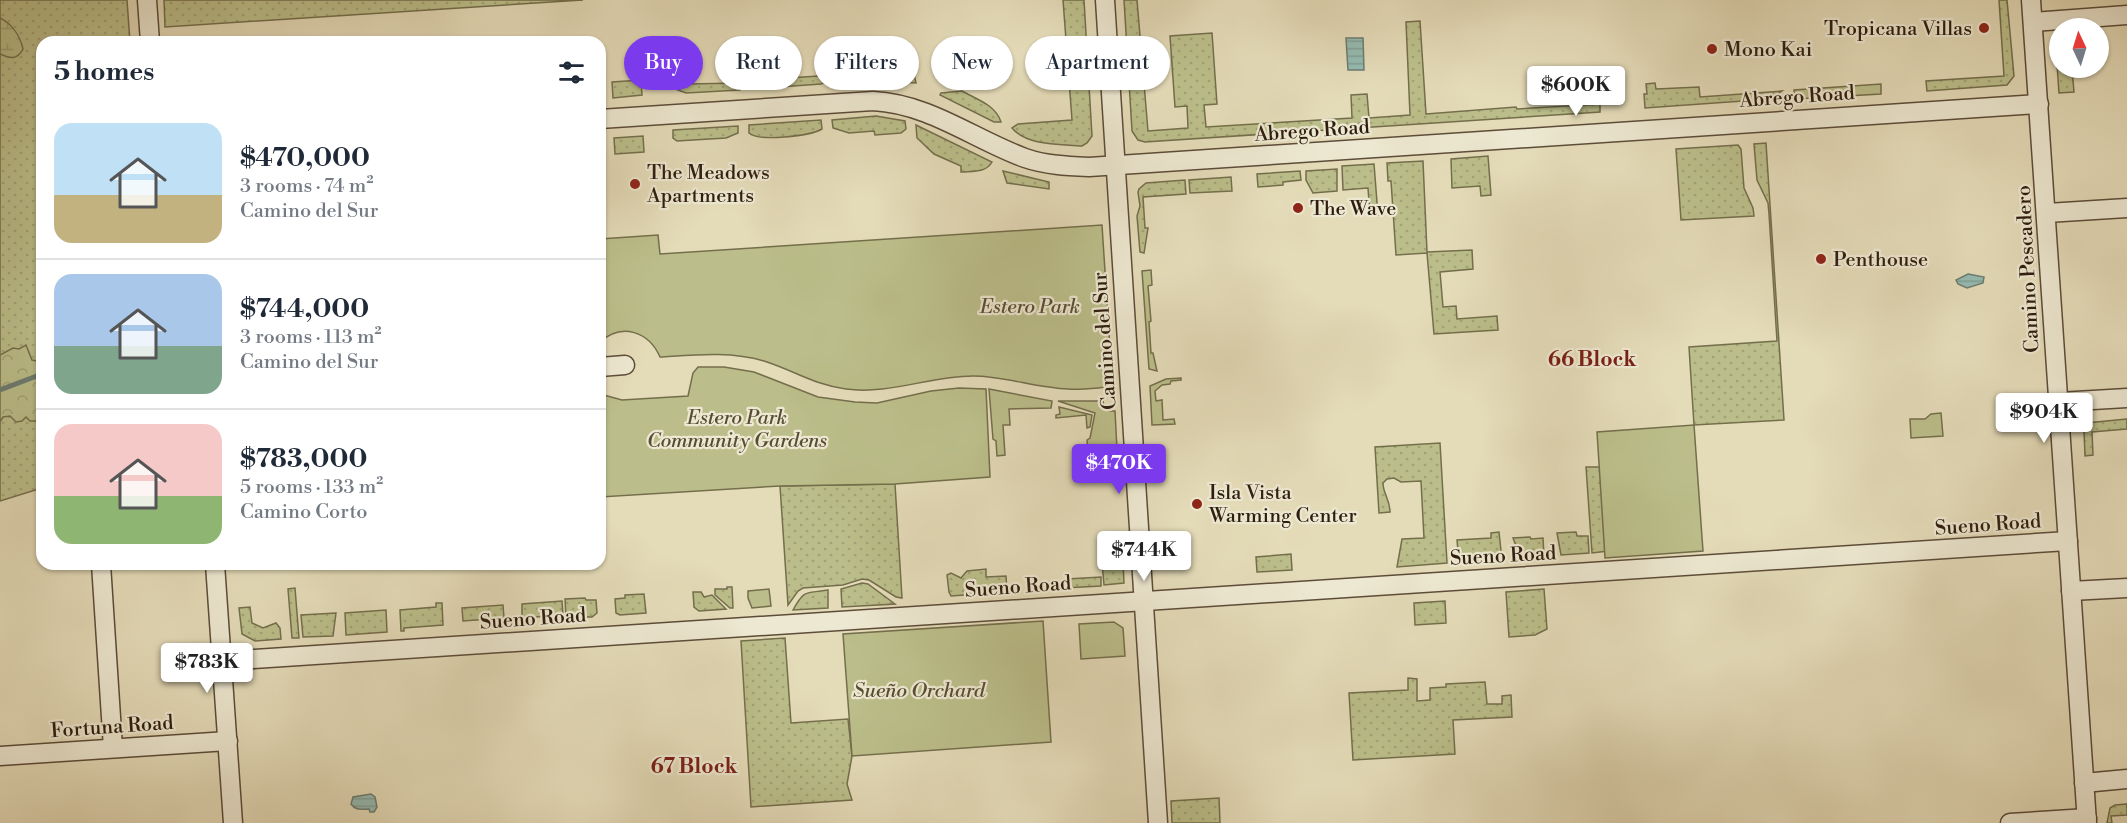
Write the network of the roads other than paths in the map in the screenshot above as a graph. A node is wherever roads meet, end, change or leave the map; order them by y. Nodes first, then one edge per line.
1 (147, 0) edge
2 (1105, 0) edge
3 (2031, 0) edge
4 (2127, 15) edge
5 (2033, 22) junction
6 (150, 36) edge
7 (2039, 104) junction
8 (606, 119) edge
9 (1116, 165) junction
10 (2127, 208) edge
11 (2047, 213) junction
12 (625, 366) dead end
13 (606, 367) edge
14 (2127, 398) edge
15 (2059, 402) junction
16 (2068, 541) junction
17 (101, 570) edge
18 (215, 570) edge
19 (2127, 588) edge
20 (2071, 591) junction
21 (1144, 600) junction
22 (223, 661) junction
23 (228, 741) junction
24 (113, 748) junction
25 (0, 756) edge
26 (2127, 779) edge
27 (2084, 783) junction
28 (2087, 820) edge
29 (233, 823) edge
30 (1158, 823) edge
31 (2010, 823) edge

1 - 6 street
2 - 9 street, Camino del Sur
3 - 5 street, Camino Pescadero
4 - 5 street
5 - 7 street, Camino Pescadero
7 - 9 street, Abrego Road
7 - 11 street, Camino Pescadero
8 - 9 street, Abrego Road
9 - 21 street, Camino del Sur
10 - 11 street
11 - 15 street, Camino Pescadero
12 - 13 street
14 - 15 street
15 - 16 street, Camino Pescadero
16 - 20 street, Camino Pescadero
16 - 21 street, Sueno Road
17 - 24 street
18 - 22 street
19 - 20 street
20 - 27 street, Camino Pescadero
21 - 22 street, Sueno Road
21 - 30 street, Camino del Sur
22 - 23 street
23 - 24 street, Fortuna Road
23 - 29 street
24 - 25 street, Fortuna Road
26 - 27 street
27 - 28 street, Camino Pescadero
28 - 31 street

